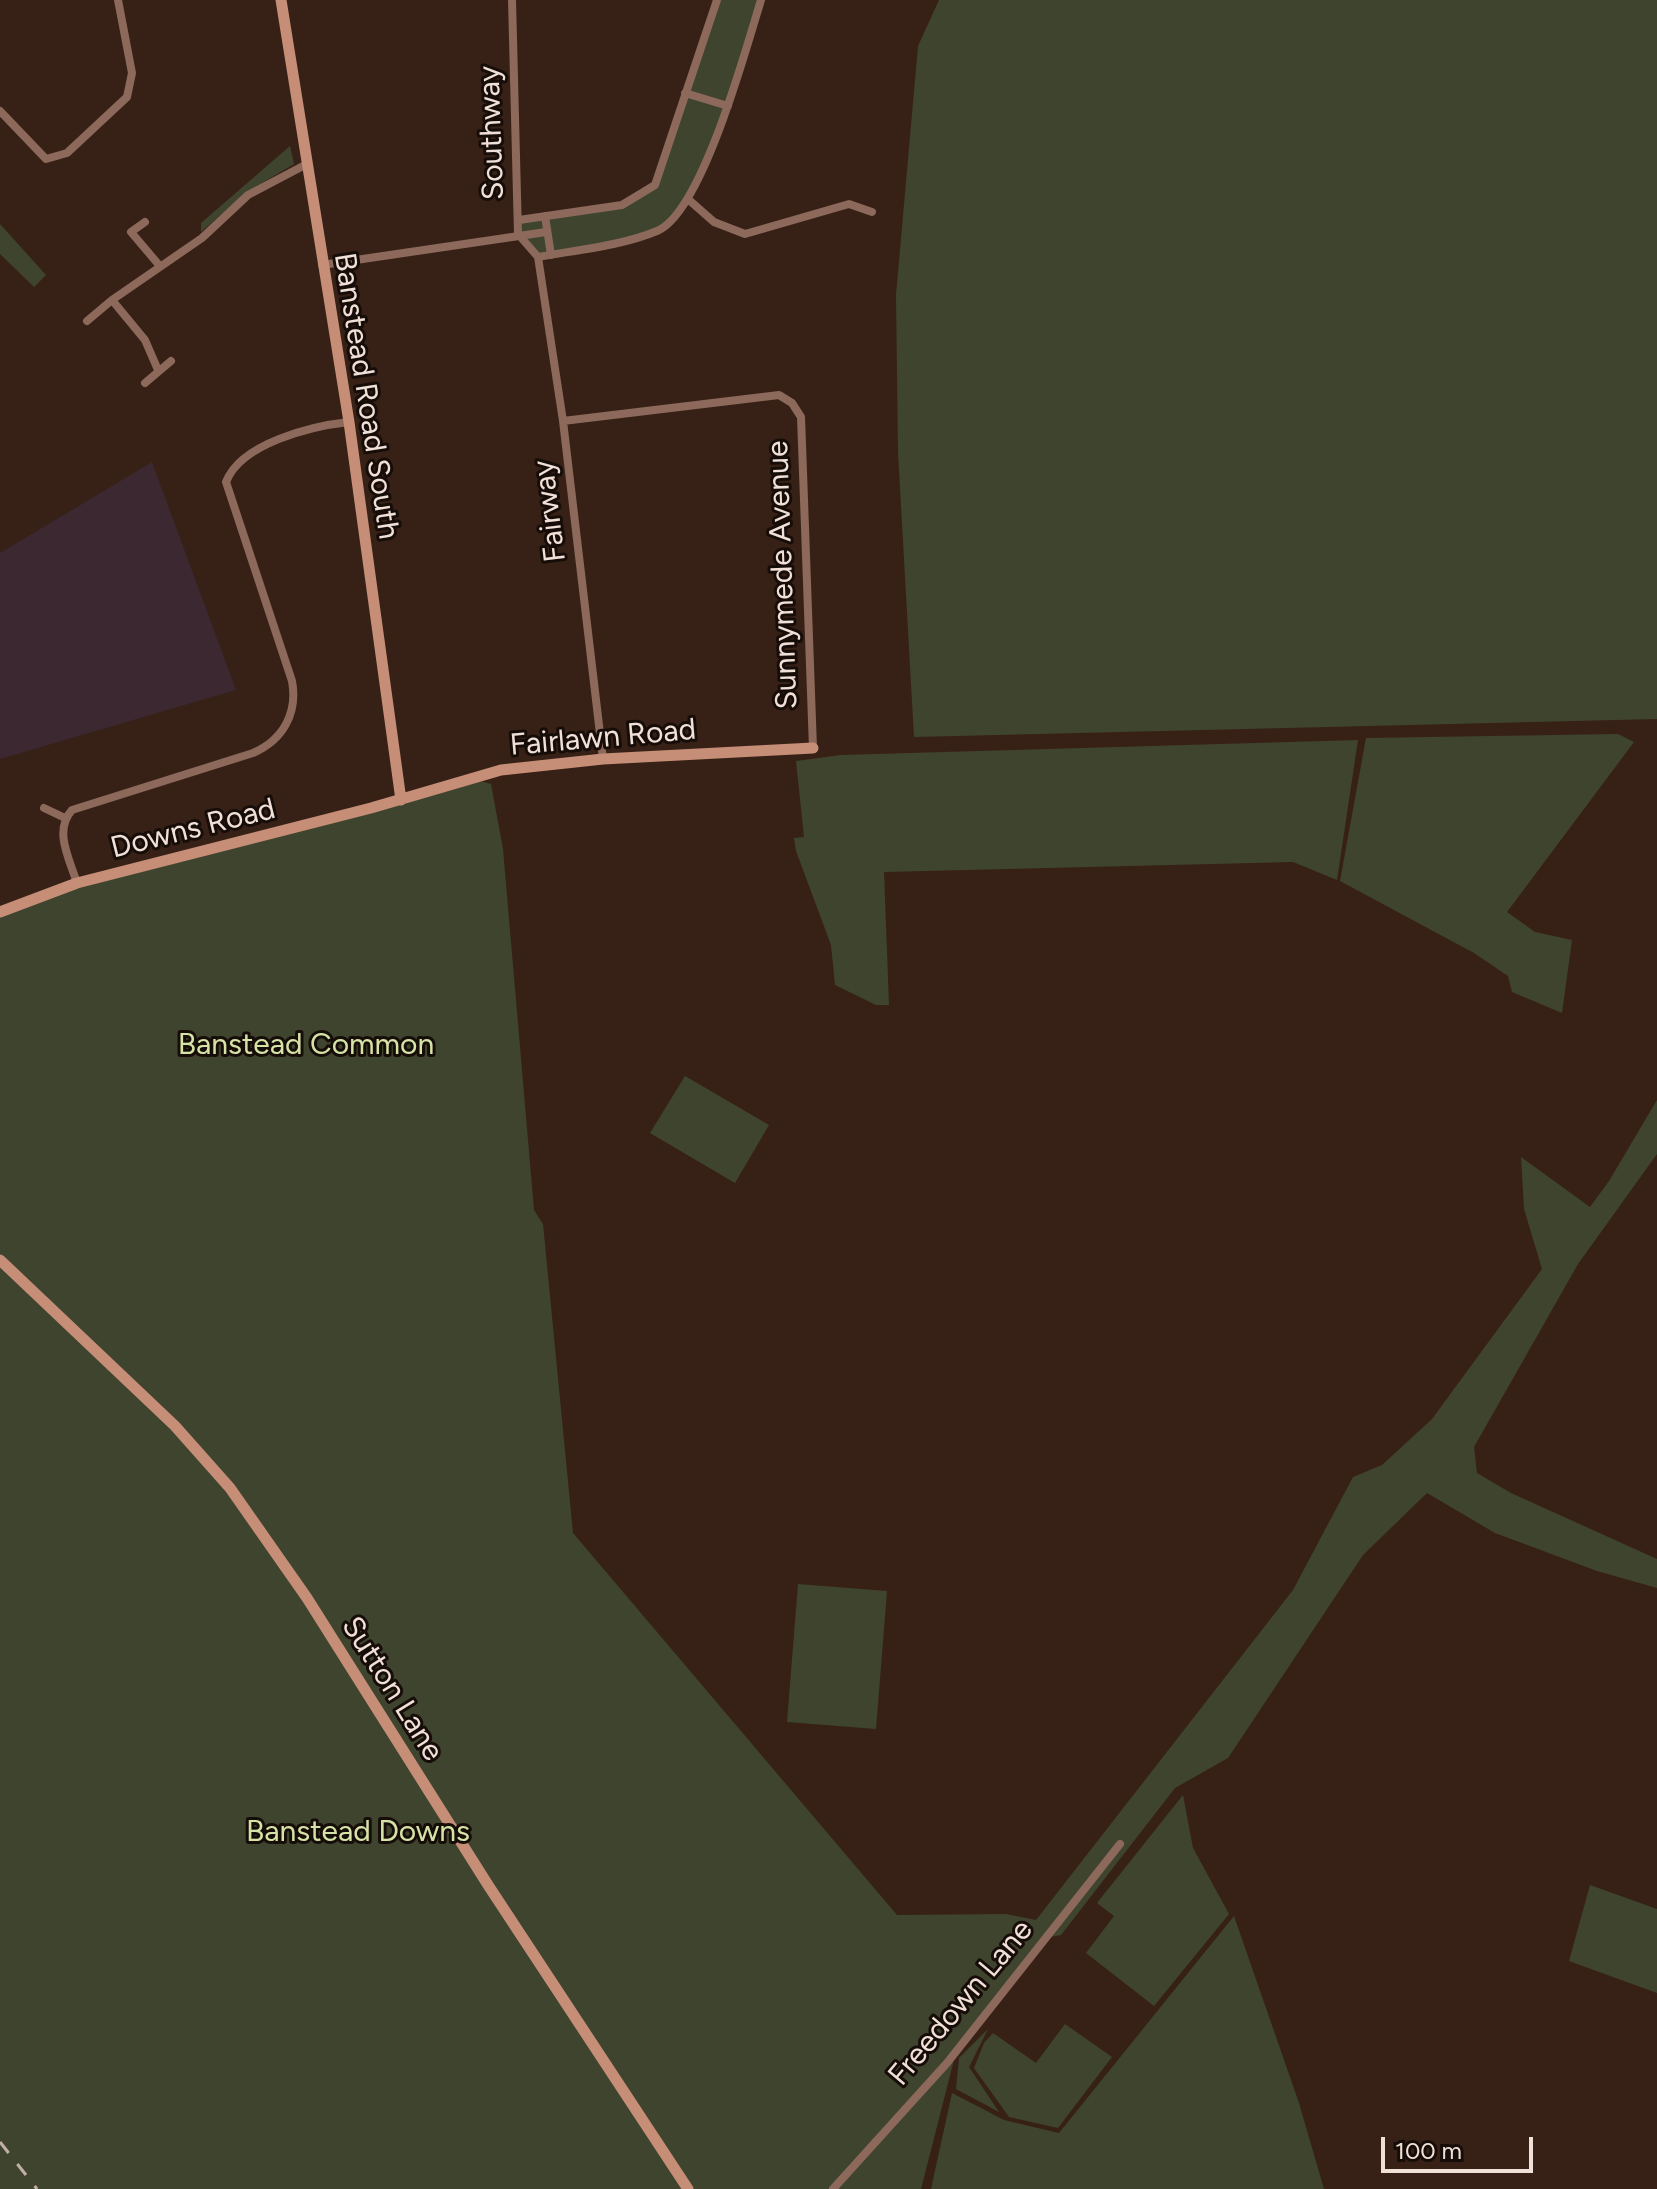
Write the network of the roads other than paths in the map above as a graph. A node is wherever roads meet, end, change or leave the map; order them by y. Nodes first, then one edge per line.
1 (118, 0) edge
2 (281, 0) edge
3 (512, 0) edge
4 (717, 0) edge
5 (761, 0) edge
6 (685, 93) junction
7 (728, 106) junction
8 (0, 111) edge
9 (305, 165) junction
10 (689, 200) junction
11 (872, 212) dead end
12 (545, 216) junction
13 (519, 220) junction
14 (145, 222) dead end
15 (546, 232) junction
16 (518, 234) junction
17 (551, 255) junction
18 (538, 257) junction
19 (159, 265) junction
20 (322, 265) junction
21 (112, 300) junction
22 (87, 321) dead end
23 (171, 361) dead end
24 (158, 370) junction
25 (145, 383) dead end
26 (563, 421) junction
27 (349, 422) junction
28 (813, 748) joint
29 (603, 759) junction
30 (401, 800) junction
31 (44, 808) dead end
32 (65, 818) junction
33 (77, 883) junction
34 (0, 912) edge
35 (0, 1260) edge
36 (1120, 1844) dead end
37 (688, 2189) edge
38 (833, 2189) edge

1 - 8 street
2 - 9 street, Banstead Road South
3 - 13 street, Southway
4 - 6 street
5 - 7 street
6 - 7 street
6 - 12 street
7 - 10 street
9 - 19 street
9 - 20 street, Banstead Road South
10 - 11 street
10 - 17 street
12 - 13 street
12 - 15 street
13 - 16 street, Southway
14 - 19 street
15 - 16 street
15 - 17 street
16 - 18 street, Southway
16 - 20 street
17 - 18 street
18 - 26 street, Fairway
19 - 21 street
20 - 27 street, Banstead Road South
21 - 22 street
21 - 24 street
23 - 24 street
24 - 25 street
26 - 28 street, Sunnymede Avenue
26 - 29 street, Fairway
27 - 30 street, Banstead Road South
27 - 32 street
28 - 29 street, Fairlawn Road
29 - 30 street, Fairlawn Road
30 - 33 street, Downs Road
31 - 32 street
32 - 33 street
33 - 34 street, Downs Road
35 - 37 street, Sutton Lane
36 - 38 street, Freedown Lane

